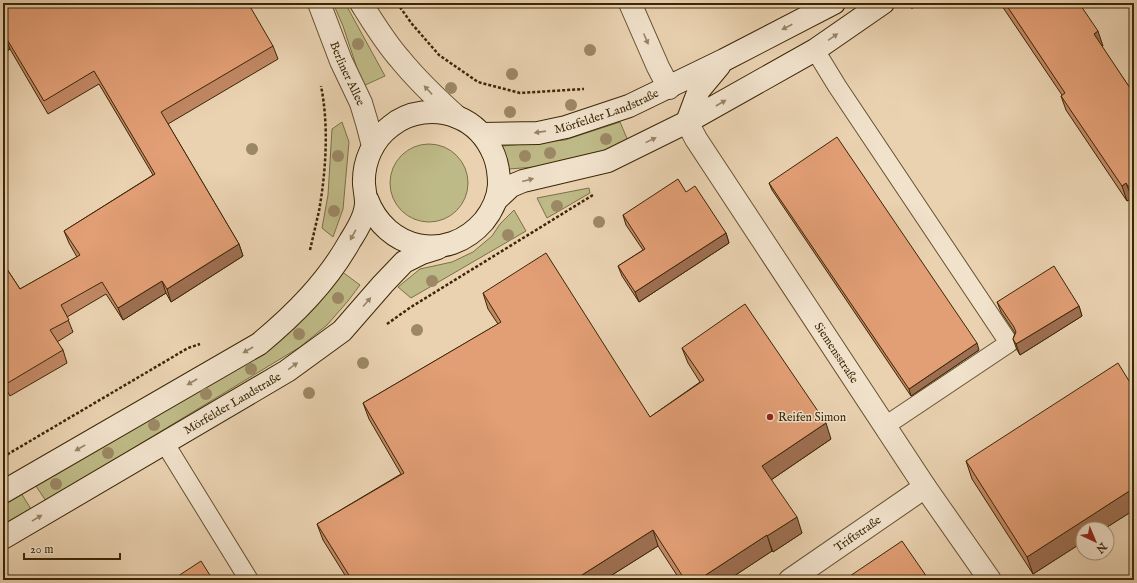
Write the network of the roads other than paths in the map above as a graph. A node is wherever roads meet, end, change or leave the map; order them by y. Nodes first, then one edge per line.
1 (320, 3) edge
2 (361, 3) edge
3 (630, 3) edge
4 (834, 3) edge
5 (883, 3) edge
6 (815, 50) junction
7 (724, 60) junction
8 (668, 88) junction
9 (457, 116) junction
10 (687, 122) junction
11 (482, 134) junction
12 (373, 146) junction
13 (367, 199) junction
14 (496, 200) junction
15 (442, 246) junction
16 (885, 426) junction
17 (164, 442) junction
18 (926, 487) junction
19 (3, 492) edge
20 (3, 538) edge
21 (249, 580) edge
22 (790, 580) edge
23 (990, 580) edge

1 - 12 main road, Berliner Allee
9 -> 2 main road
3 -> 8 main road
4 -> 7 main road, Mörfelder Landstraße
6 -> 5 main road, Mörfelder Landstraße
10 -> 6 main road, Mörfelder Landstraße
6 - 16 lane
7 - 8 main road, Mörfelder Landstraße
7 - 10 main road, Mörfelder Landstraße
8 -> 11 main road, Mörfelder Landstraße
9 - 11 main road, Mörfelder Landstraße
9 - 12 main road, Mörfelder Landstraße
14 -> 10 main road, Mörfelder Landstraße
10 - 16 main road, Siemensstraße
11 - 14 main road, Mörfelder Landstraße
12 - 13 main road, Mörfelder Landstraße
13 - 15 main road, Mörfelder Landstraße
13 -> 19 main road, Mörfelder Landstraße
14 - 15 main road, Mörfelder Landstraße
17 -> 15 main road, Mörfelder Landstraße
16 - 18 main road, Siemensstraße
20 -> 17 main road, Mörfelder Landstraße
17 - 21 lane
18 - 22 main road, Triftstraße
18 - 23 main road, Siemensstraße

